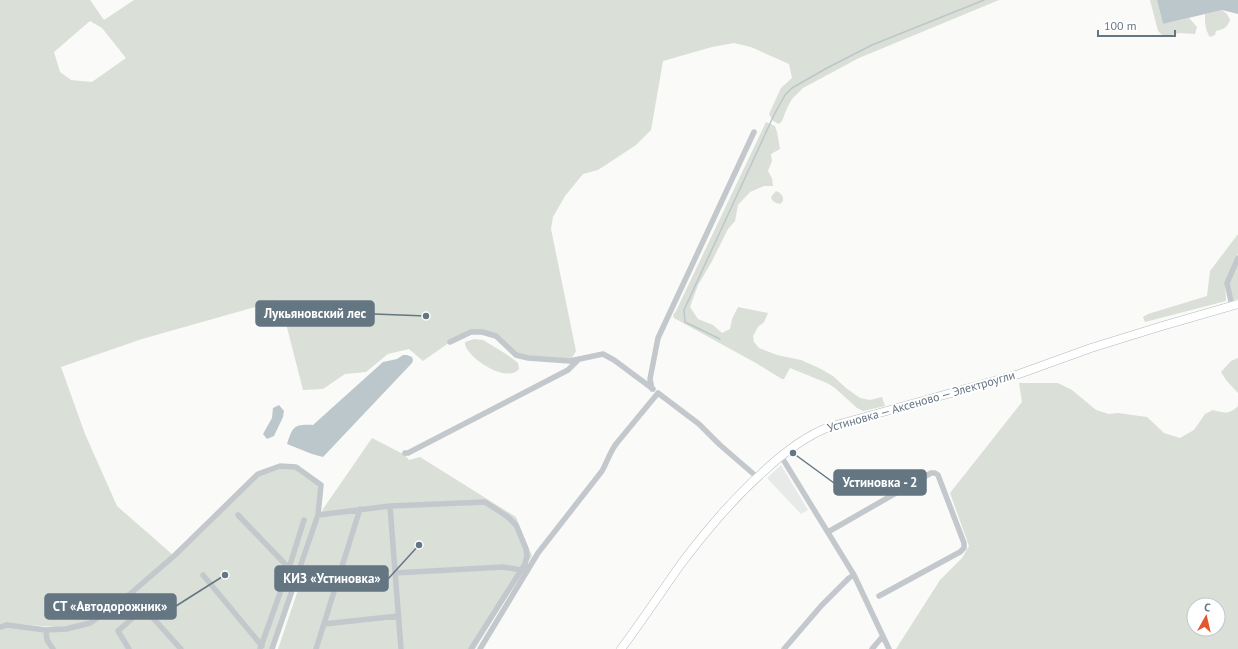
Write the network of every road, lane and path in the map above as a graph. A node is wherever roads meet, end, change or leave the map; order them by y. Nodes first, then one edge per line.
1 (754, 132) dead end
2 (1238, 258) edge
3 (1235, 305) edge
4 (450, 342) dead end
5 (579, 359) junction
6 (652, 389) junction
7 (658, 393) junction
8 (404, 453) dead end
9 (781, 456) junction
10 (757, 477) junction
11 (390, 506) junction
12 (360, 509) junction
13 (238, 515) dead end
14 (318, 515) junction
15 (304, 520) dead end
16 (828, 532) junction
17 (288, 568) junction
18 (521, 570) junction
19 (395, 573) junction
20 (203, 575) dead end
21 (854, 575) junction
22 (130, 594) junction
23 (879, 596) dead end
24 (144, 608) junction
25 (398, 616) junction
26 (324, 624) junction
27 (0, 627) edge
28 (46, 630) junction
29 (883, 636) junction
30 (261, 648) edge
31 (53, 649) edge
32 (129, 649) edge
33 (180, 649) edge
34 (272, 649) edge
35 (316, 649) edge
36 (401, 649) edge
37 (471, 649) edge
38 (480, 649) edge
39 (621, 649) edge
40 (784, 649) edge
41 (872, 649) edge
42 (889, 649) edge

1 - 6 street
2 - 3 street
3 - 9 main road, Устиновка — Аксеново — Электроугли
4 - 5 street
5 - 6 street
5 - 8 street
6 - 7 street
7 - 10 street
7 - 38 street
9 - 10 main road, Устиновка — Аксеново — Электроугли
9 - 16 street
10 - 39 main road, Устиновка — Аксеново — Электроугли
11 - 12 street
11 - 18 street
11 - 19 street
12 - 14 street
12 - 26 street
13 - 17 street
14 - 22 street
14 - 34 street
15 - 17 street
16 - 21 street
16 - 23 street
17 - 30 street
18 - 19 street
18 - 37 street
19 - 25 street
20 - 30 street
21 - 29 street
21 - 40 street
22 - 24 street
22 - 28 street
24 - 32 street
24 - 33 street
25 - 26 street
25 - 36 street
26 - 35 street
27 - 28 street
28 - 31 street
29 - 41 street
29 - 42 street

